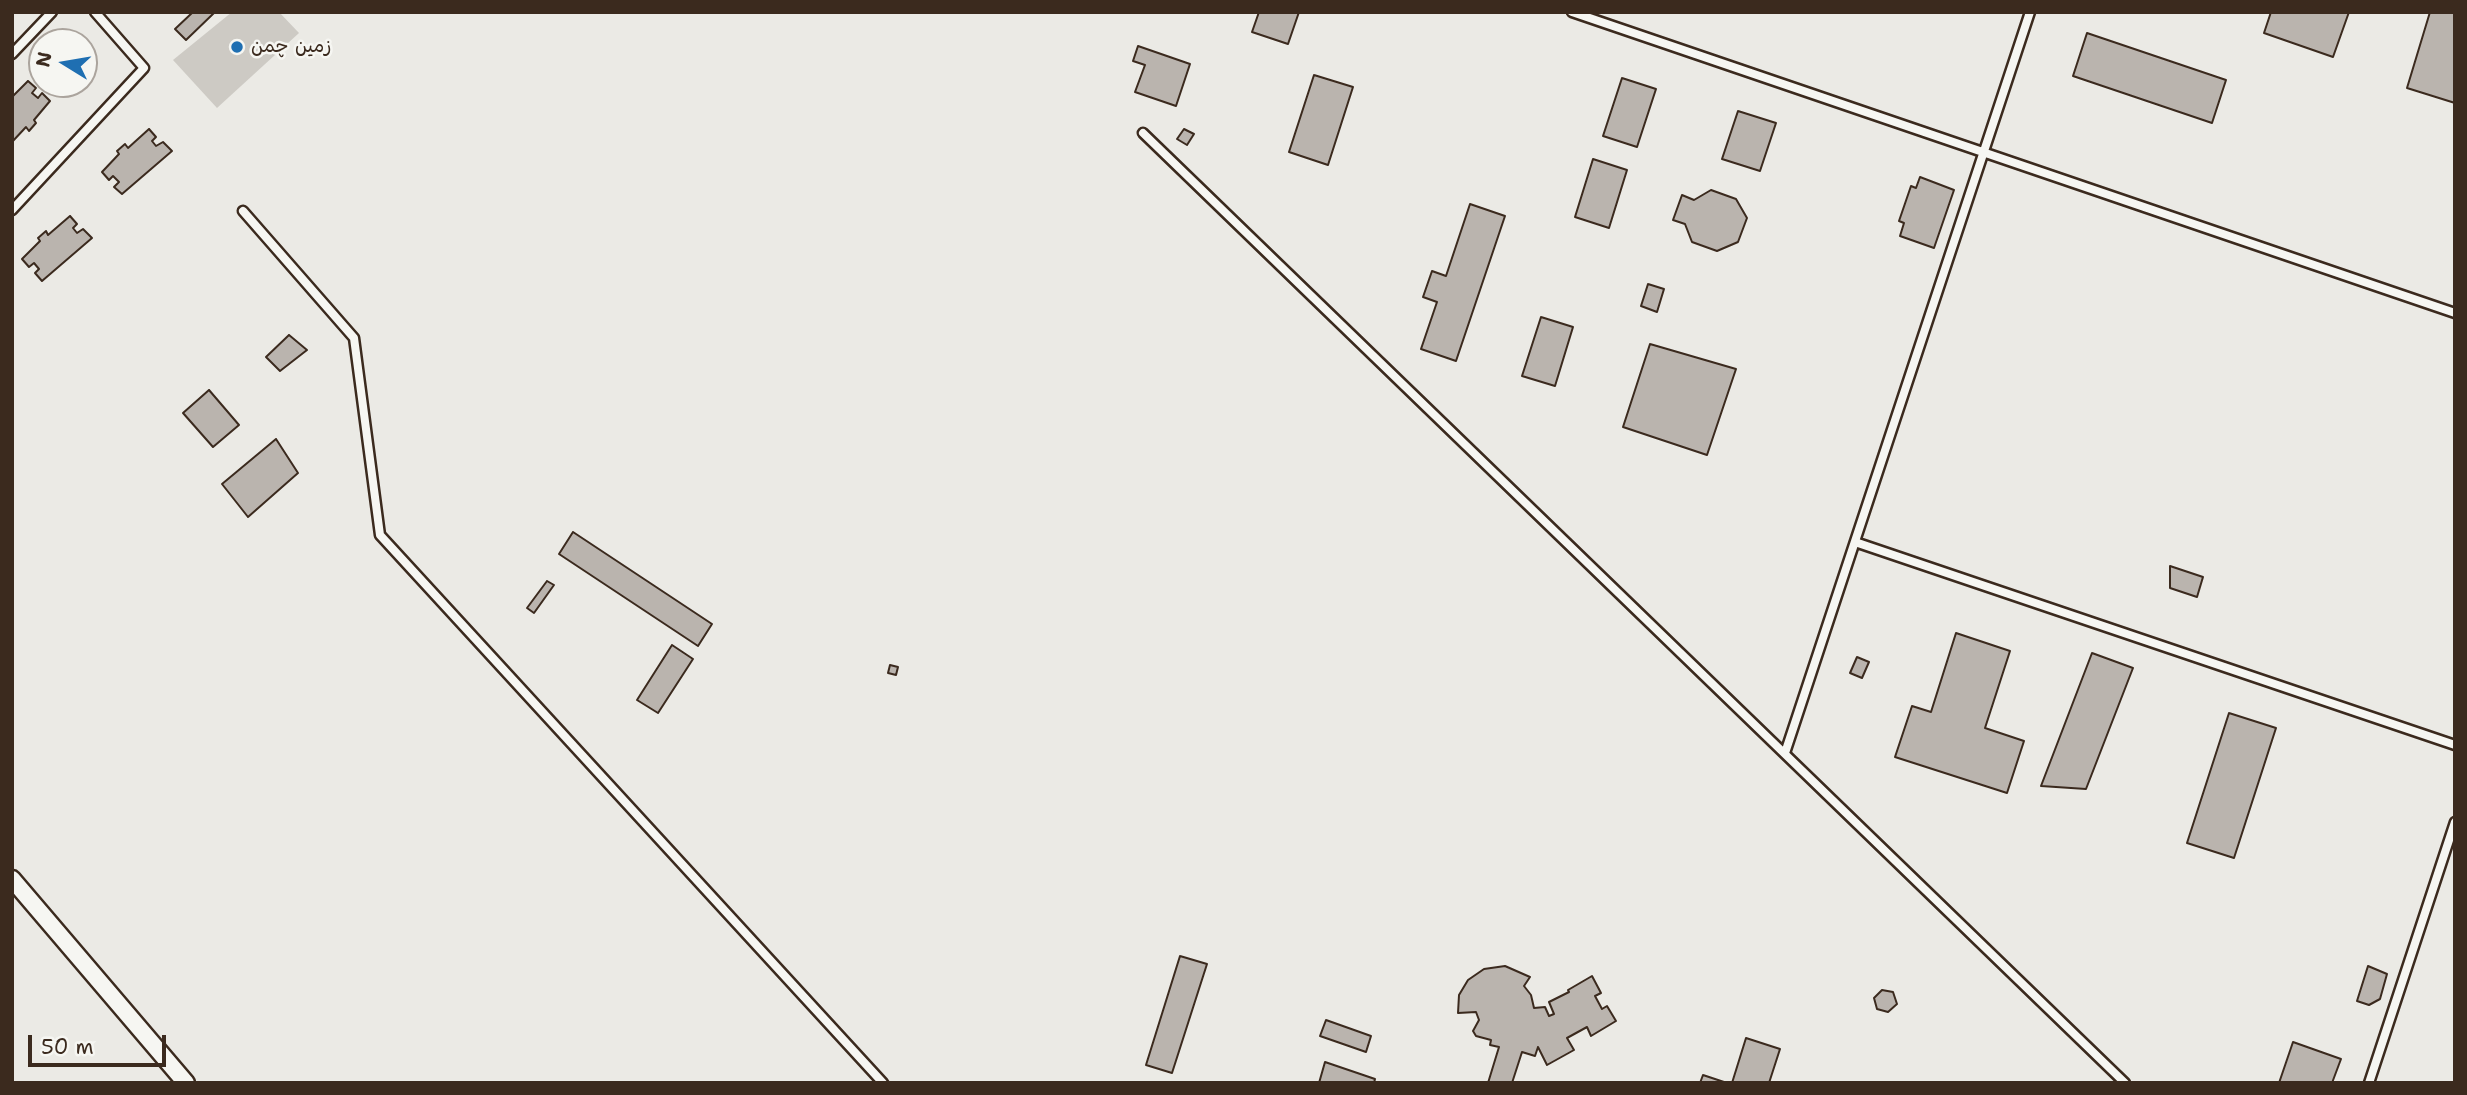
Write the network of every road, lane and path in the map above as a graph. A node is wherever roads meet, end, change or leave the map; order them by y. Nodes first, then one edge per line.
1 (52, 12) edge
2 (95, 12) edge
3 (1572, 12) edge
4 (2030, 12) edge
5 (12, 54) edge
6 (1143, 133) dead end
7 (1983, 153) junction
8 (12, 210) edge
9 (243, 211) dead end
10 (2455, 313) edge
11 (1854, 542) junction
12 (2455, 745) edge
13 (1785, 753) junction
14 (2455, 822) edge
15 (12, 879) edge
16 (186, 1083) edge
17 (883, 1083) edge
18 (2125, 1083) edge
19 (2370, 1083) edge

1 - 5 lane
2 - 8 lane
3 - 7 lane
4 - 7 lane
6 - 13 lane
7 - 10 lane
7 - 11 lane
9 - 17 lane
11 - 12 lane
11 - 13 lane
13 - 18 lane
14 - 19 lane
15 - 16 street

